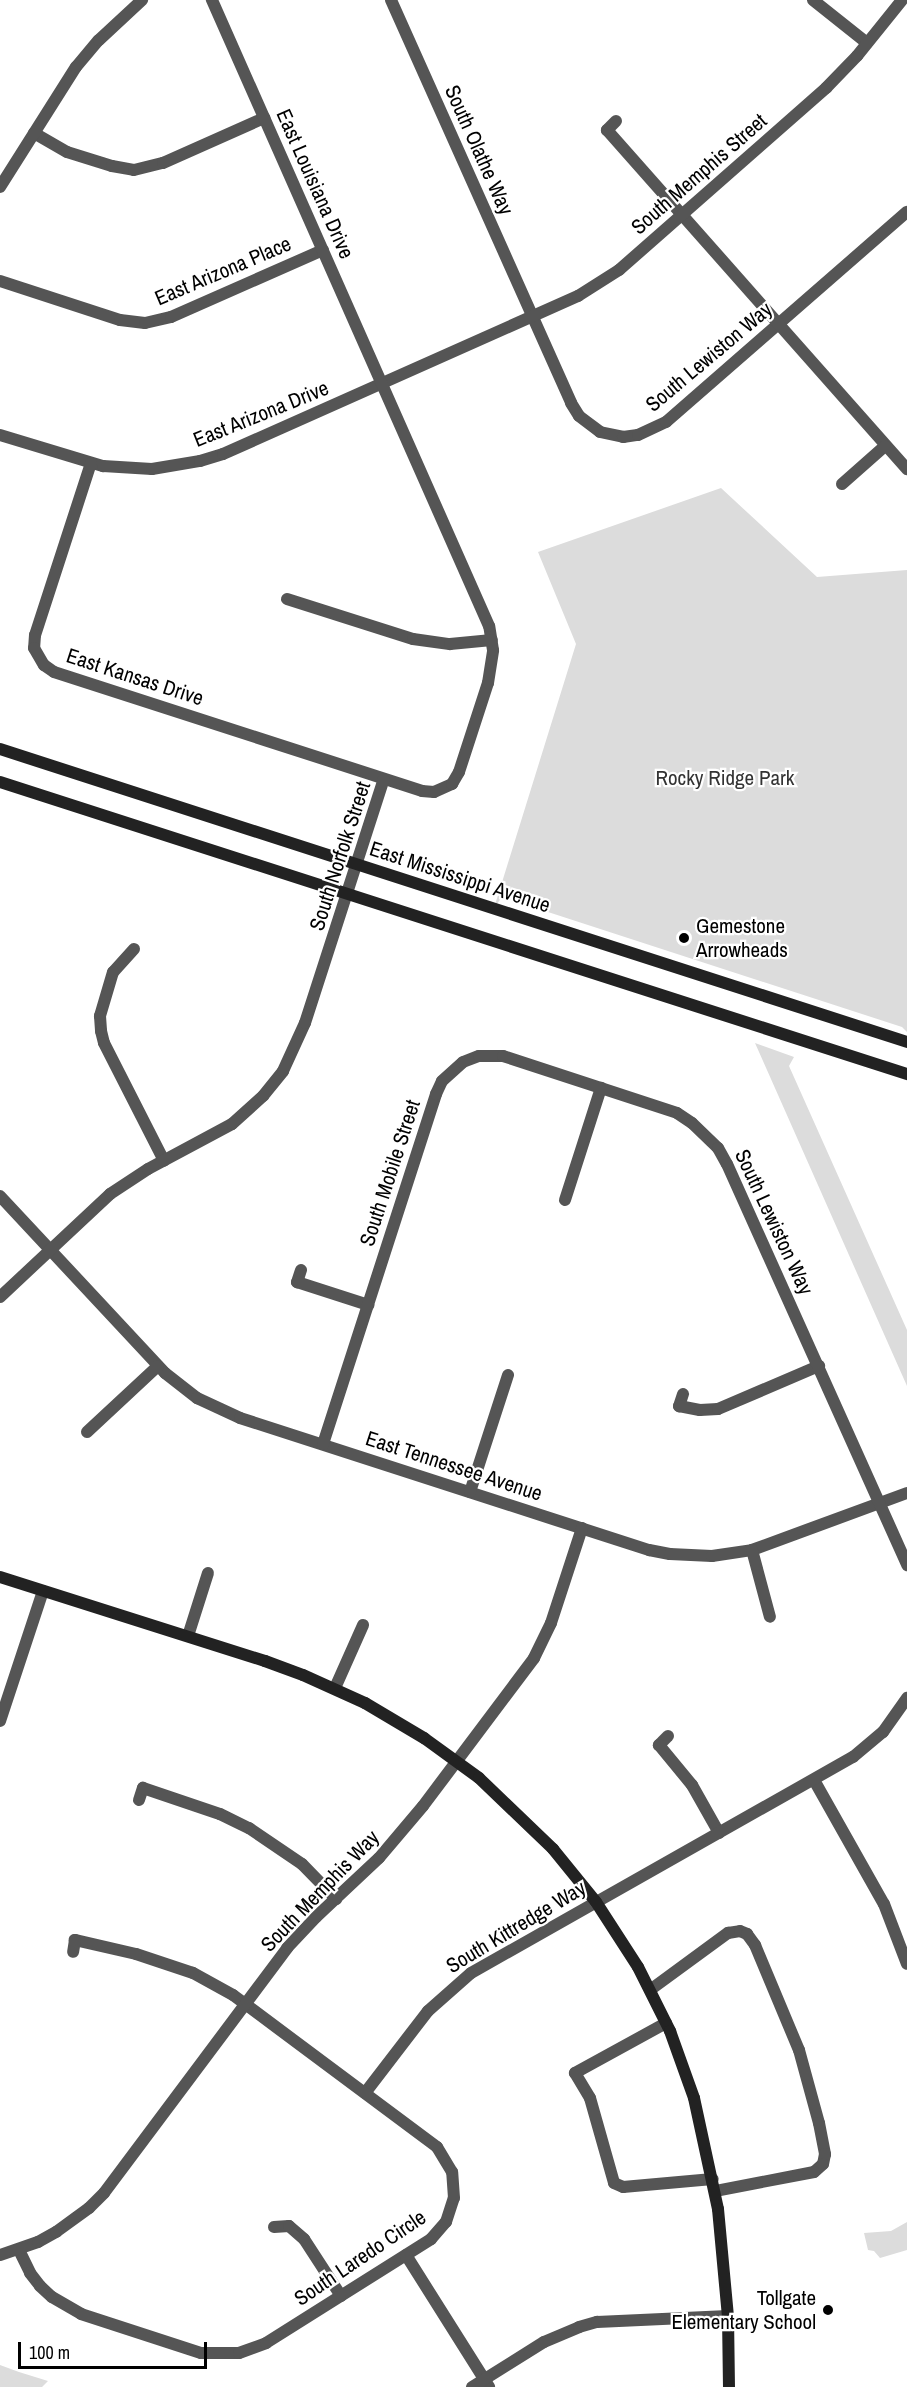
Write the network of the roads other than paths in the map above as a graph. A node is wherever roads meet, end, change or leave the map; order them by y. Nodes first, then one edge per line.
1 (142, 0) edge
2 (212, 0) edge
3 (391, 0) edge
4 (813, 0) edge
5 (902, 0) edge
6 (867, 43) junction
7 (264, 118) junction
8 (616, 121) dead end
9 (34, 133) junction
10 (0, 187) edge
11 (907, 212) edge
12 (682, 215) junction
13 (323, 250) junction
14 (0, 281) edge
15 (532, 317) junction
16 (779, 325) junction
17 (491, 335) joint
18 (383, 383) junction
19 (0, 435) edge
20 (885, 446) junction
21 (91, 464) junction
22 (907, 470) edge
23 (842, 484) dead end
24 (287, 599) dead end
25 (492, 640) junction
26 (0, 749) edge
27 (384, 778) junction
28 (0, 782) edge
29 (357, 864) junction
30 (348, 892) junction
31 (134, 950) dead end
32 (907, 1042) edge
33 (463, 1062) joint
34 (907, 1074) edge
35 (601, 1088) junction
36 (164, 1161) junction
37 (0, 1196) edge
38 (565, 1200) dead end
39 (50, 1250) junction
40 (301, 1270) dead end
41 (0, 1297) edge
42 (368, 1305) junction
43 (158, 1365) junction
44 (819, 1366) junction
45 (508, 1375) dead end
46 (683, 1394) dead end
47 (87, 1432) dead end
48 (322, 1444) junction
49 (470, 1492) junction
50 (907, 1493) edge
51 (879, 1501) junction
52 (582, 1528) junction
53 (752, 1550) junction
54 (907, 1565) edge
55 (208, 1573) dead end
56 (0, 1577) edge
57 (43, 1591) junction
58 (770, 1617) dead end
59 (363, 1625) dead end
60 (188, 1636) junction
61 (335, 1688) junction
62 (907, 1698) edge
63 (0, 1721) edge
64 (668, 1736) dead end
65 (457, 1761) junction
66 (814, 1780) junction
67 (139, 1800) dead end
68 (719, 1833) junction
69 (336, 1899) junction
70 (596, 1902) junction
71 (73, 1952) dead end
72 (907, 1964) edge
73 (650, 1990) junction
74 (245, 2004) junction
75 (666, 2023) junction
76 (365, 2093) junction
77 (714, 2185) junction
78 (274, 2227) dead end
79 (19, 2250) junction
80 (0, 2255) edge
81 (406, 2255) junction
82 (341, 2296) junction
83 (728, 2316) junction
84 (487, 2383) edge
85 (472, 2387) edge
86 (729, 2387) edge

1 - 9 street
2 - 7 street, East Louisiana Drive
3 - 15 street, South Olathe Way
4 - 6 street
5 - 6 street, South Memphis Street
6 - 12 street, South Memphis Street
7 - 9 street
7 - 13 street, East Louisiana Drive
8 - 12 street
9 - 10 street
11 - 16 street, South Lewiston Way
12 - 15 street, South Memphis Street
12 - 16 street
13 - 14 street, East Arizona Place
13 - 18 street, East Louisiana Drive
15 - 16 street, South Lewiston Way
15 - 17 street, South Memphis Street
16 - 20 street
17 - 18 street, East Arizona Drive
18 - 21 street, East Arizona Drive
18 - 25 street, South Norfolk Street
19 - 21 street, East Arizona Drive
20 - 22 street
20 - 23 street
21 - 27 street, East Kansas Drive
24 - 25 street
25 - 27 street, South Norfolk Street
26 - 29 main road, East Mississippi Avenue
27 - 29 street, South Norfolk Street
28 - 30 main road
29 - 30 street, South Norfolk Street
29 - 32 main road, East Mississippi Avenue
30 - 34 main road
30 - 36 street, South Norfolk Street
31 - 36 street
33 - 35 street, South Lewiston Way
33 - 42 street, South Mobile Street
35 - 38 street
35 - 44 street, South Lewiston Way
36 - 39 street, South Norfolk Street
37 - 39 street, East Tennessee Avenue
39 - 41 street, South Norfolk Street
39 - 43 street, East Tennessee Avenue
40 - 42 street
42 - 48 street, South Mobile Street
43 - 47 street
43 - 48 street, East Tennessee Avenue
44 - 46 street
44 - 51 street, South Lewiston Way
45 - 49 street
48 - 49 street, East Tennessee Avenue
49 - 52 street, East Tennessee Avenue
50 - 51 street, East Tennessee Avenue
51 - 53 street, East Tennessee Avenue
51 - 54 street
52 - 53 street, East Tennessee Avenue
52 - 65 street, South Memphis Way
53 - 58 street
55 - 60 street
56 - 57 main road
57 - 60 main road
57 - 63 street
59 - 61 street
60 - 61 main road
61 - 65 main road
62 - 66 street, South Kittredge Way
64 - 68 street
65 - 69 street, South Memphis Way
65 - 70 main road
66 - 68 street, South Kittredge Way
66 - 72 street
67 - 69 street
68 - 70 street, South Kittredge Way
69 - 74 street, South Memphis Way
70 - 73 main road
70 - 76 street, South Kittredge Way
71 - 74 street, South Laredo Circle
73 - 75 main road
73 - 77 street
74 - 76 street, South Laredo Circle
74 - 79 street, South Memphis Way
75 - 77 main road
75 - 77 street
76 - 81 street, South Laredo Circle
77 - 83 main road
78 - 82 street
79 - 80 street, South Memphis Way
79 - 82 street, South Laredo Circle
81 - 82 street, South Laredo Circle
81 - 84 street
83 - 84 street
83 - 86 main road
84 - 85 street

